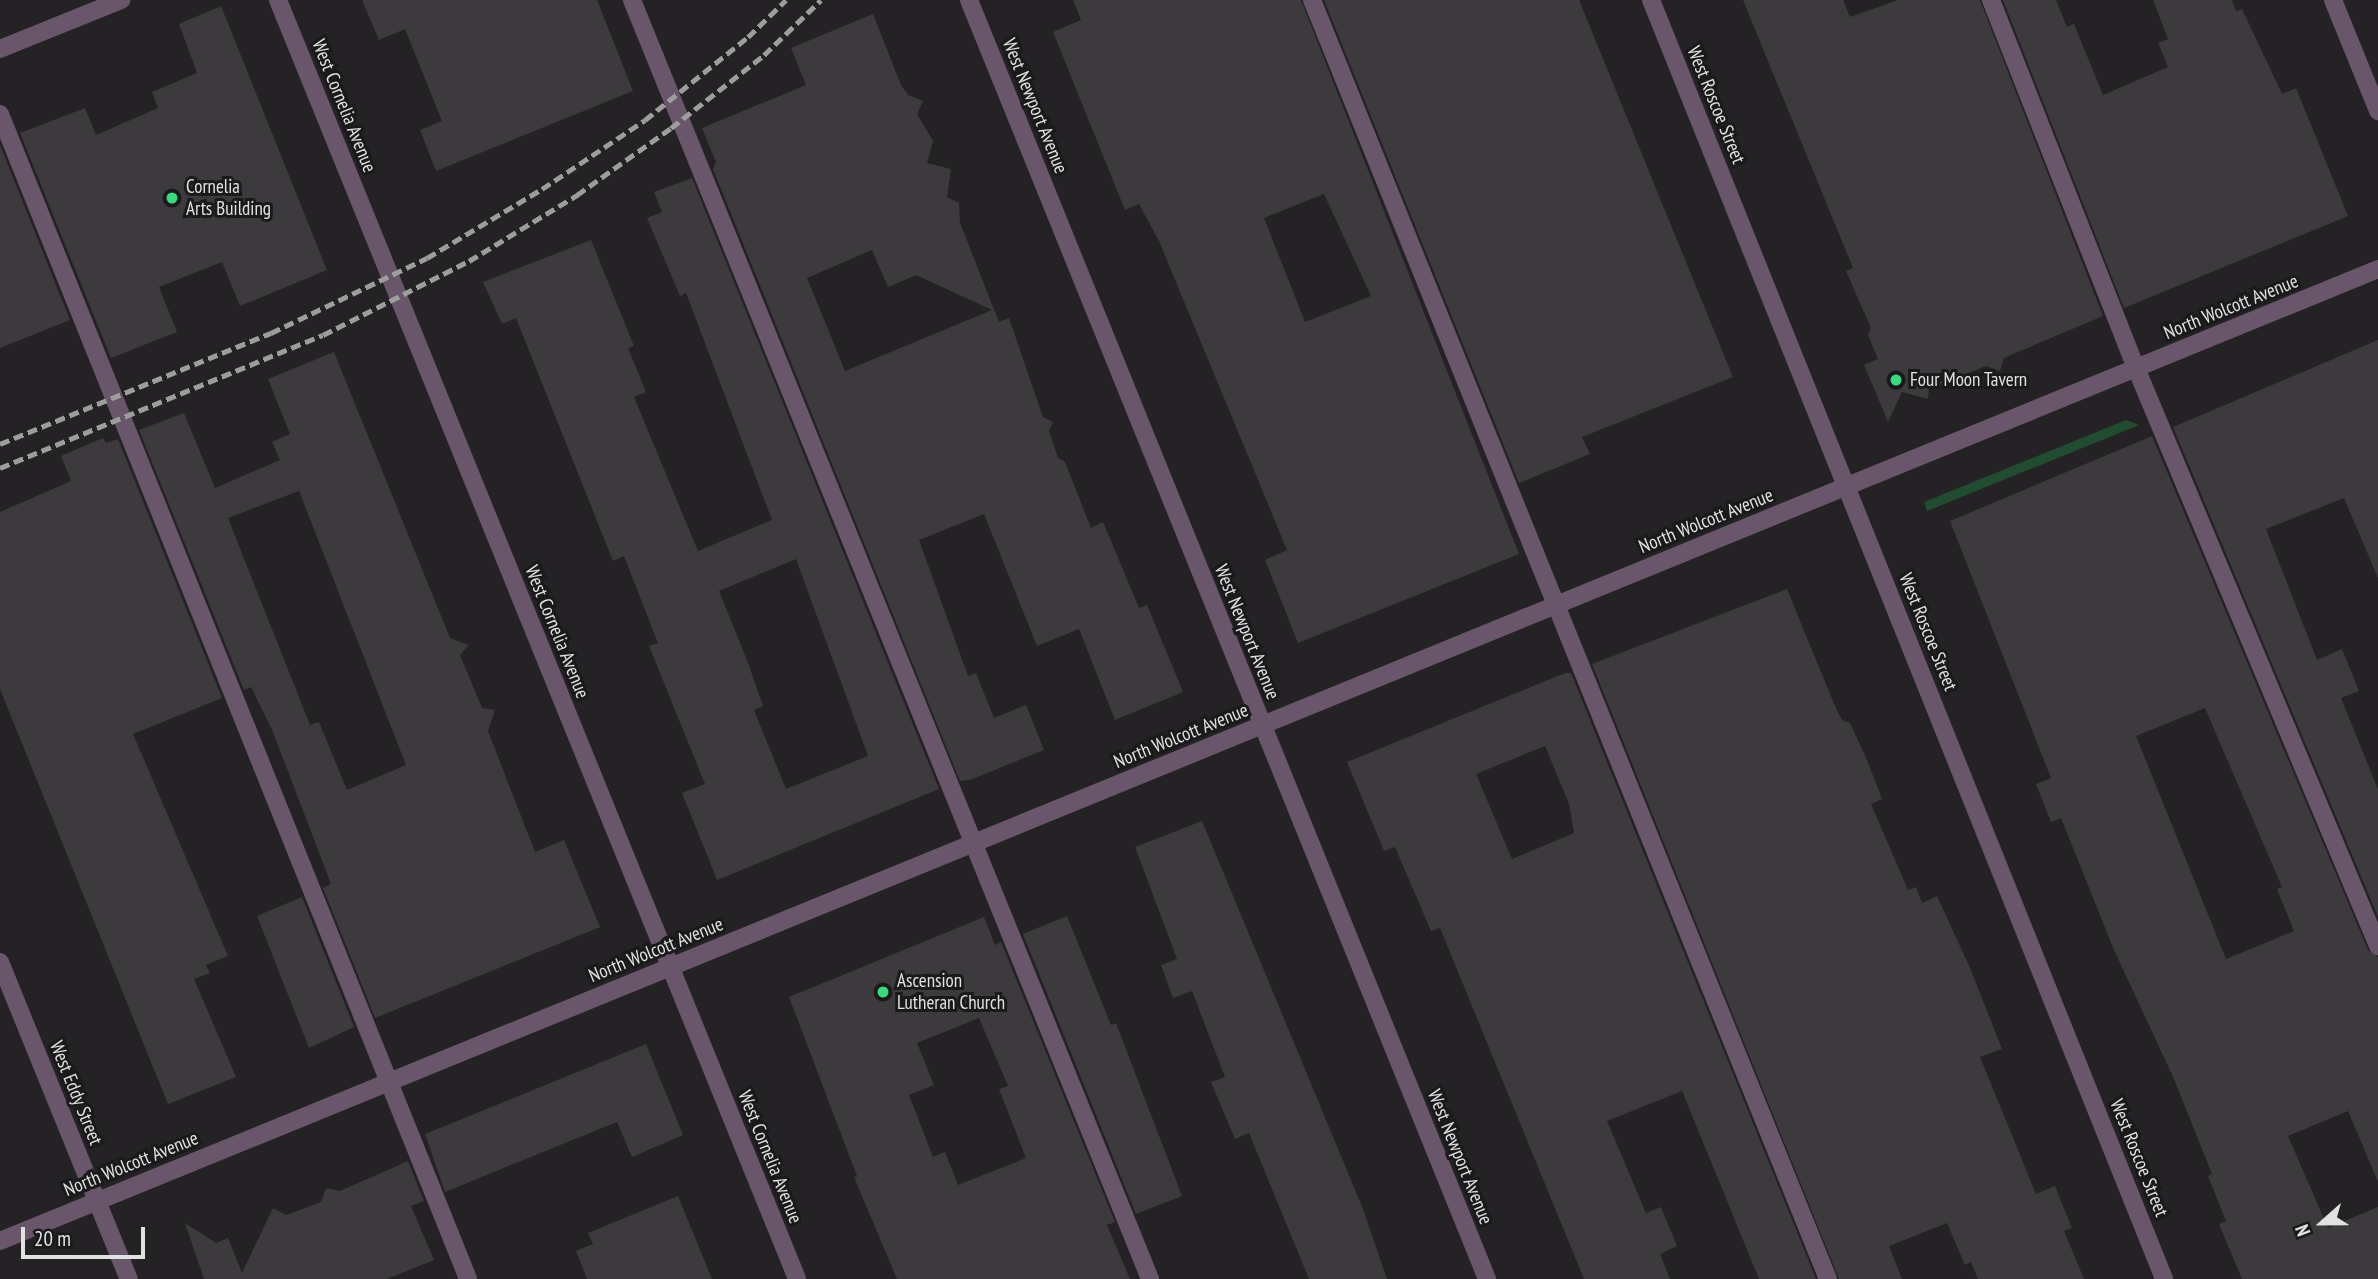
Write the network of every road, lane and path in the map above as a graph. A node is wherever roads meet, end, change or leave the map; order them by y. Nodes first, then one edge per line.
1 (121, 0) edge
2 (278, 0) edge
3 (632, 0) edge
4 (969, 0) edge
5 (1312, 0) edge
6 (1651, 0) edge
7 (1991, 0) edge
8 (2333, 0) edge
9 (0, 49) edge
10 (2378, 111) edge
11 (0, 114) edge
12 (2378, 269) edge
13 (2136, 368) junction
14 (1846, 487) junction
15 (1556, 605) junction
16 (1262, 726) junction
17 (974, 843) junction
18 (2378, 946) edge
19 (0, 962) edge
20 (670, 967) junction
21 (388, 1082) junction
22 (98, 1200) junction
23 (0, 1241) edge
24 (129, 1279) edge
25 (468, 1279) edge
26 (797, 1279) edge
27 (1150, 1279) edge
28 (1487, 1279) edge
29 (1828, 1279) edge
30 (2164, 1279) edge

1 - 9 street
2 - 20 street, West Cornelia Avenue
3 - 17 street
4 - 16 street, West Newport Avenue
5 - 15 street
6 - 14 street, West Roscoe Street
7 - 13 street
8 - 10 street
11 - 21 street
12 - 13 street, North Wolcott Avenue
13 - 14 street, North Wolcott Avenue
13 - 18 street
14 - 15 street, North Wolcott Avenue
14 - 30 street, West Roscoe Street
15 - 16 street, North Wolcott Avenue
15 - 29 street
16 - 17 street, North Wolcott Avenue
16 - 28 street, West Newport Avenue
17 - 20 street, North Wolcott Avenue
17 - 27 street
19 - 22 street, West Eddy Street
20 - 21 street, North Wolcott Avenue
20 - 26 street, West Cornelia Avenue
21 - 22 street, North Wolcott Avenue
21 - 25 street
22 - 23 street, North Wolcott Avenue
22 - 24 street, West Eddy Street

